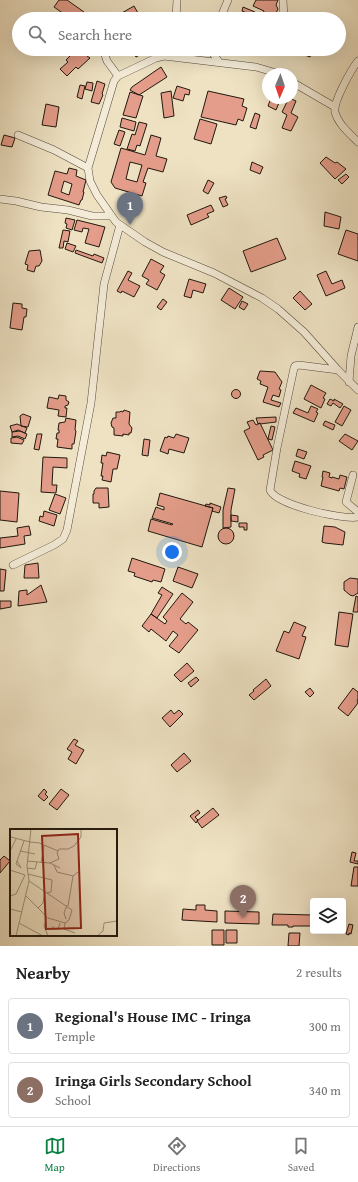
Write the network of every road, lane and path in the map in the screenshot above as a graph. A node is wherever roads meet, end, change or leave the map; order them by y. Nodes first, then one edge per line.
1 (177, 0) edge
2 (228, 0) edge
3 (284, 0) edge
4 (176, 12) edge
5 (223, 12) edge
6 (284, 12) edge
7 (105, 56) edge
8 (215, 56) edge
9 (160, 57) joint
10 (358, 61) edge
11 (219, 62) junction
12 (262, 69) edge
13 (118, 76) junction
14 (298, 86) edge
15 (335, 108) junction
16 (18, 135) dead end
17 (358, 142) edge
18 (88, 168) junction
19 (0, 199) edge
20 (111, 216) junction
21 (120, 225) junction
22 (358, 327) edge
23 (338, 370) junction
24 (349, 382) junction
25 (358, 390) edge
26 (353, 476) dead end
27 (358, 512) edge
28 (358, 516) edge
29 (13, 565) dead end

1 - 4 street
2 - 5 street
3 - 6 street
7 - 13 street
8 - 11 street
9 - 11 street
9 - 13 street
10 - 15 street
11 - 12 street
13 - 18 street
14 - 15 street
15 - 17 street
16 - 18 street
18 - 20 street
19 - 20 street
20 - 21 street
21 - 23 street
21 - 29 street
22 - 24 street
23 - 24 street
23 - 28 street
24 - 25 street
26 - 27 street

